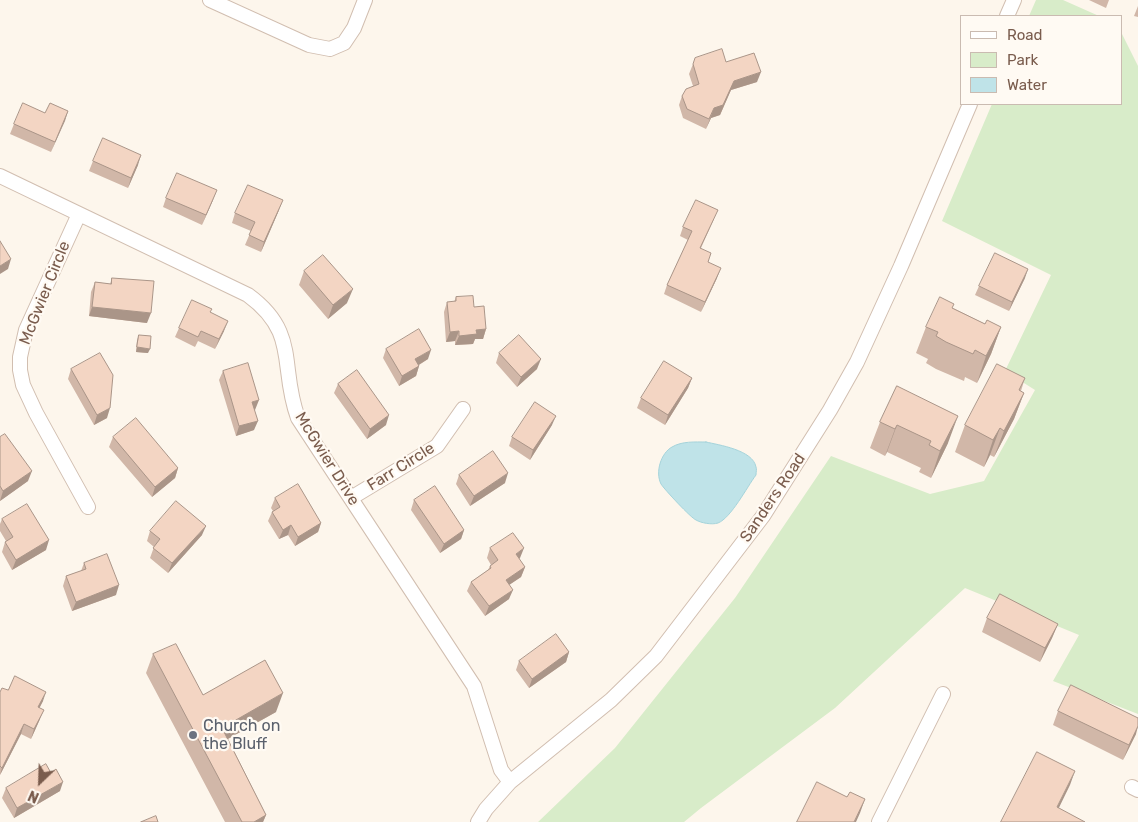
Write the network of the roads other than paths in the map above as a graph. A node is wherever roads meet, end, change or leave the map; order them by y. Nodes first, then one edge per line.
1 (210, 0) edge
2 (365, 0) edge
3 (1014, 0) edge
4 (1007, 15) edge
5 (970, 105) edge
6 (0, 176) edge
7 (79, 214) junction
8 (463, 409) dead end
9 (352, 498) junction
10 (88, 507) dead end
11 (942, 694) dead end
12 (510, 782) junction
13 (478, 822) edge
14 (879, 822) edge

1 - 2 street
3 - 4 street
5 - 12 street, Sanders Road
6 - 7 street, McGwier Drive
7 - 9 street, McGwier Drive
7 - 10 street, McGwier Circle
8 - 9 street, Farr Circle
9 - 12 street, McGwier Drive
11 - 14 street
12 - 13 street, Sanders Road

